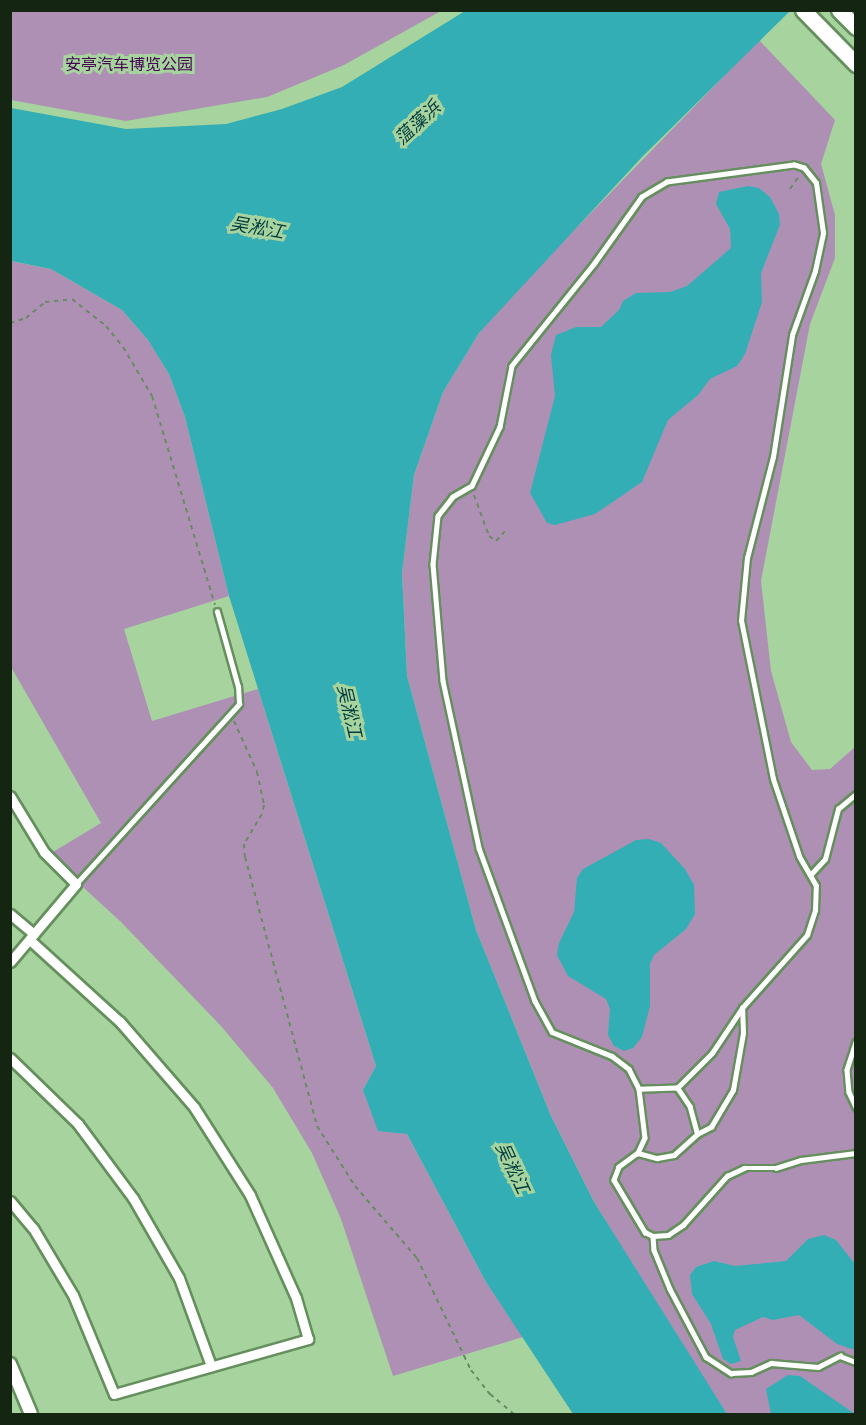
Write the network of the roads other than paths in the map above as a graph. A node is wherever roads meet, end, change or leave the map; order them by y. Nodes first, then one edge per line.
1 (803, 10) edge
2 (839, 10) edge
3 (855, 27) edge
4 (855, 64) edge
5 (217, 612) road end
6 (855, 794) edge
7 (10, 796) edge
8 (812, 873) junction
9 (76, 884) junction
10 (10, 914) edge
11 (32, 937) junction
12 (10, 963) edge
13 (742, 1008) junction
14 (855, 1042) edge
15 (10, 1058) edge
16 (677, 1088) junction
17 (639, 1089) junction
18 (855, 1107) edge
19 (697, 1134) junction
20 (638, 1153) junction
21 (855, 1153) edge
22 (10, 1201) edge
23 (653, 1236) junction
24 (855, 1362) edge
25 (10, 1364) edge
26 (211, 1366) junction
27 (31, 1414) edge

1 - 4 main road
2 - 3 main road
5 - 9 lane
6 - 8 lane
7 - 9 street
8 - 13 lane
8 - 17 lane
9 - 11 street
10 - 11 street
11 - 12 street
11 - 26 street
13 - 16 lane
13 - 19 lane
14 - 18 lane
15 - 26 street
16 - 17 lane
16 - 19 lane
17 - 20 lane
19 - 20 lane
20 - 23 lane
21 - 23 lane
22 - 26 street
23 - 24 lane
25 - 27 street

